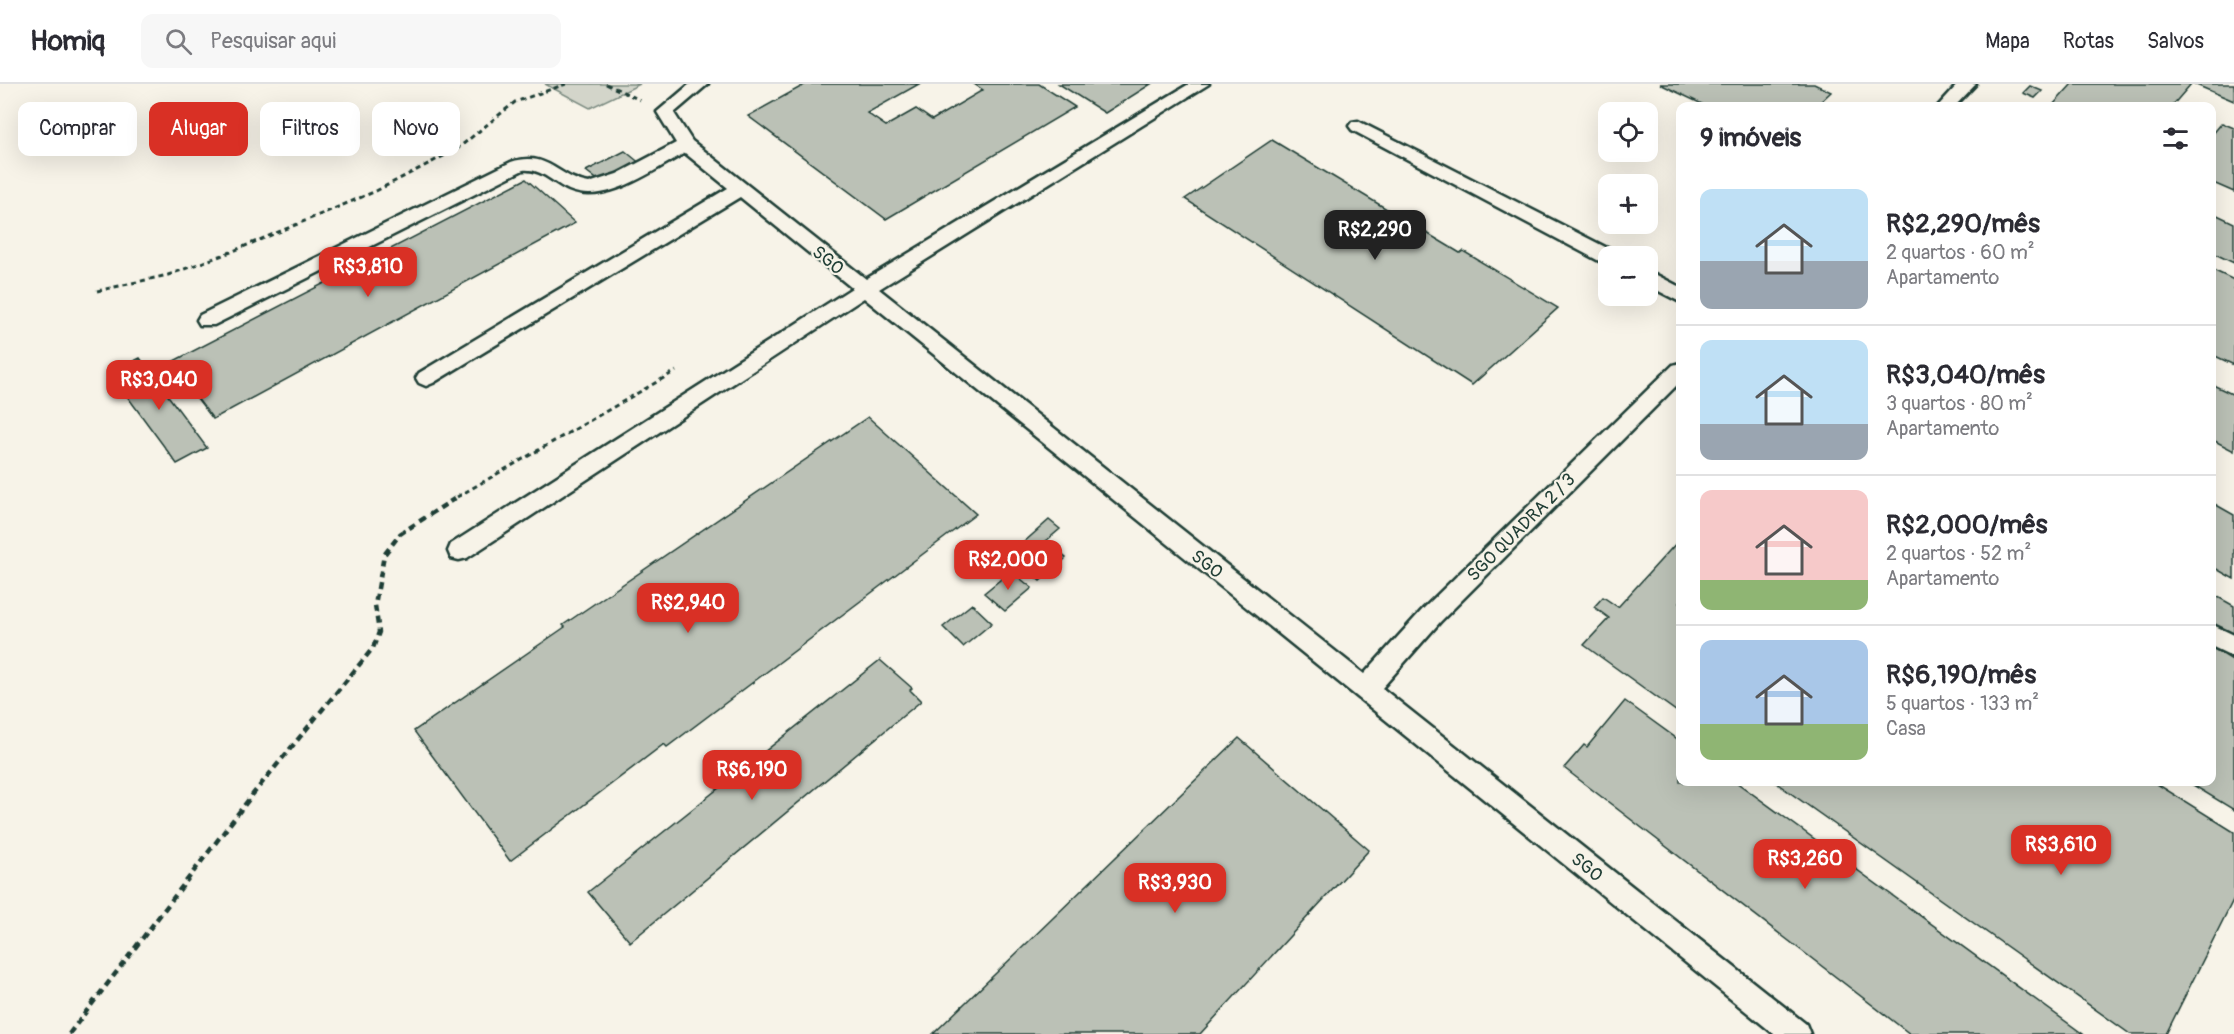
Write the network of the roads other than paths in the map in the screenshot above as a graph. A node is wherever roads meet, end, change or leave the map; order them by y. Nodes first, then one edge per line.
1 (700, 84) edge
2 (1201, 84) edge
3 (1968, 84) edge
4 (1950, 102) edge
5 (1358, 126) dead end
6 (686, 145) junction
7 (740, 189) junction
8 (1598, 252) edge
9 (1658, 283) edge
10 (864, 289) junction
11 (1676, 293) edge
12 (207, 320) dead end
13 (1676, 373) edge
14 (426, 378) dead end
15 (459, 551) dead end
16 (2216, 637) edge
17 (2234, 647) edge
18 (1366, 689) junction
19 (1796, 1034) edge

1 - 6 lane, SGO
2 - 10 lane
3 - 4 lane
5 - 8 lane
6 - 7 lane, SGO
6 - 12 lane
7 - 10 lane, SGO
7 - 14 lane
9 - 11 lane
10 - 15 lane
10 - 18 lane, SGO
13 - 18 lane, SGO QUADRA 2 / 3
16 - 17 lane
18 - 19 lane, SGO

